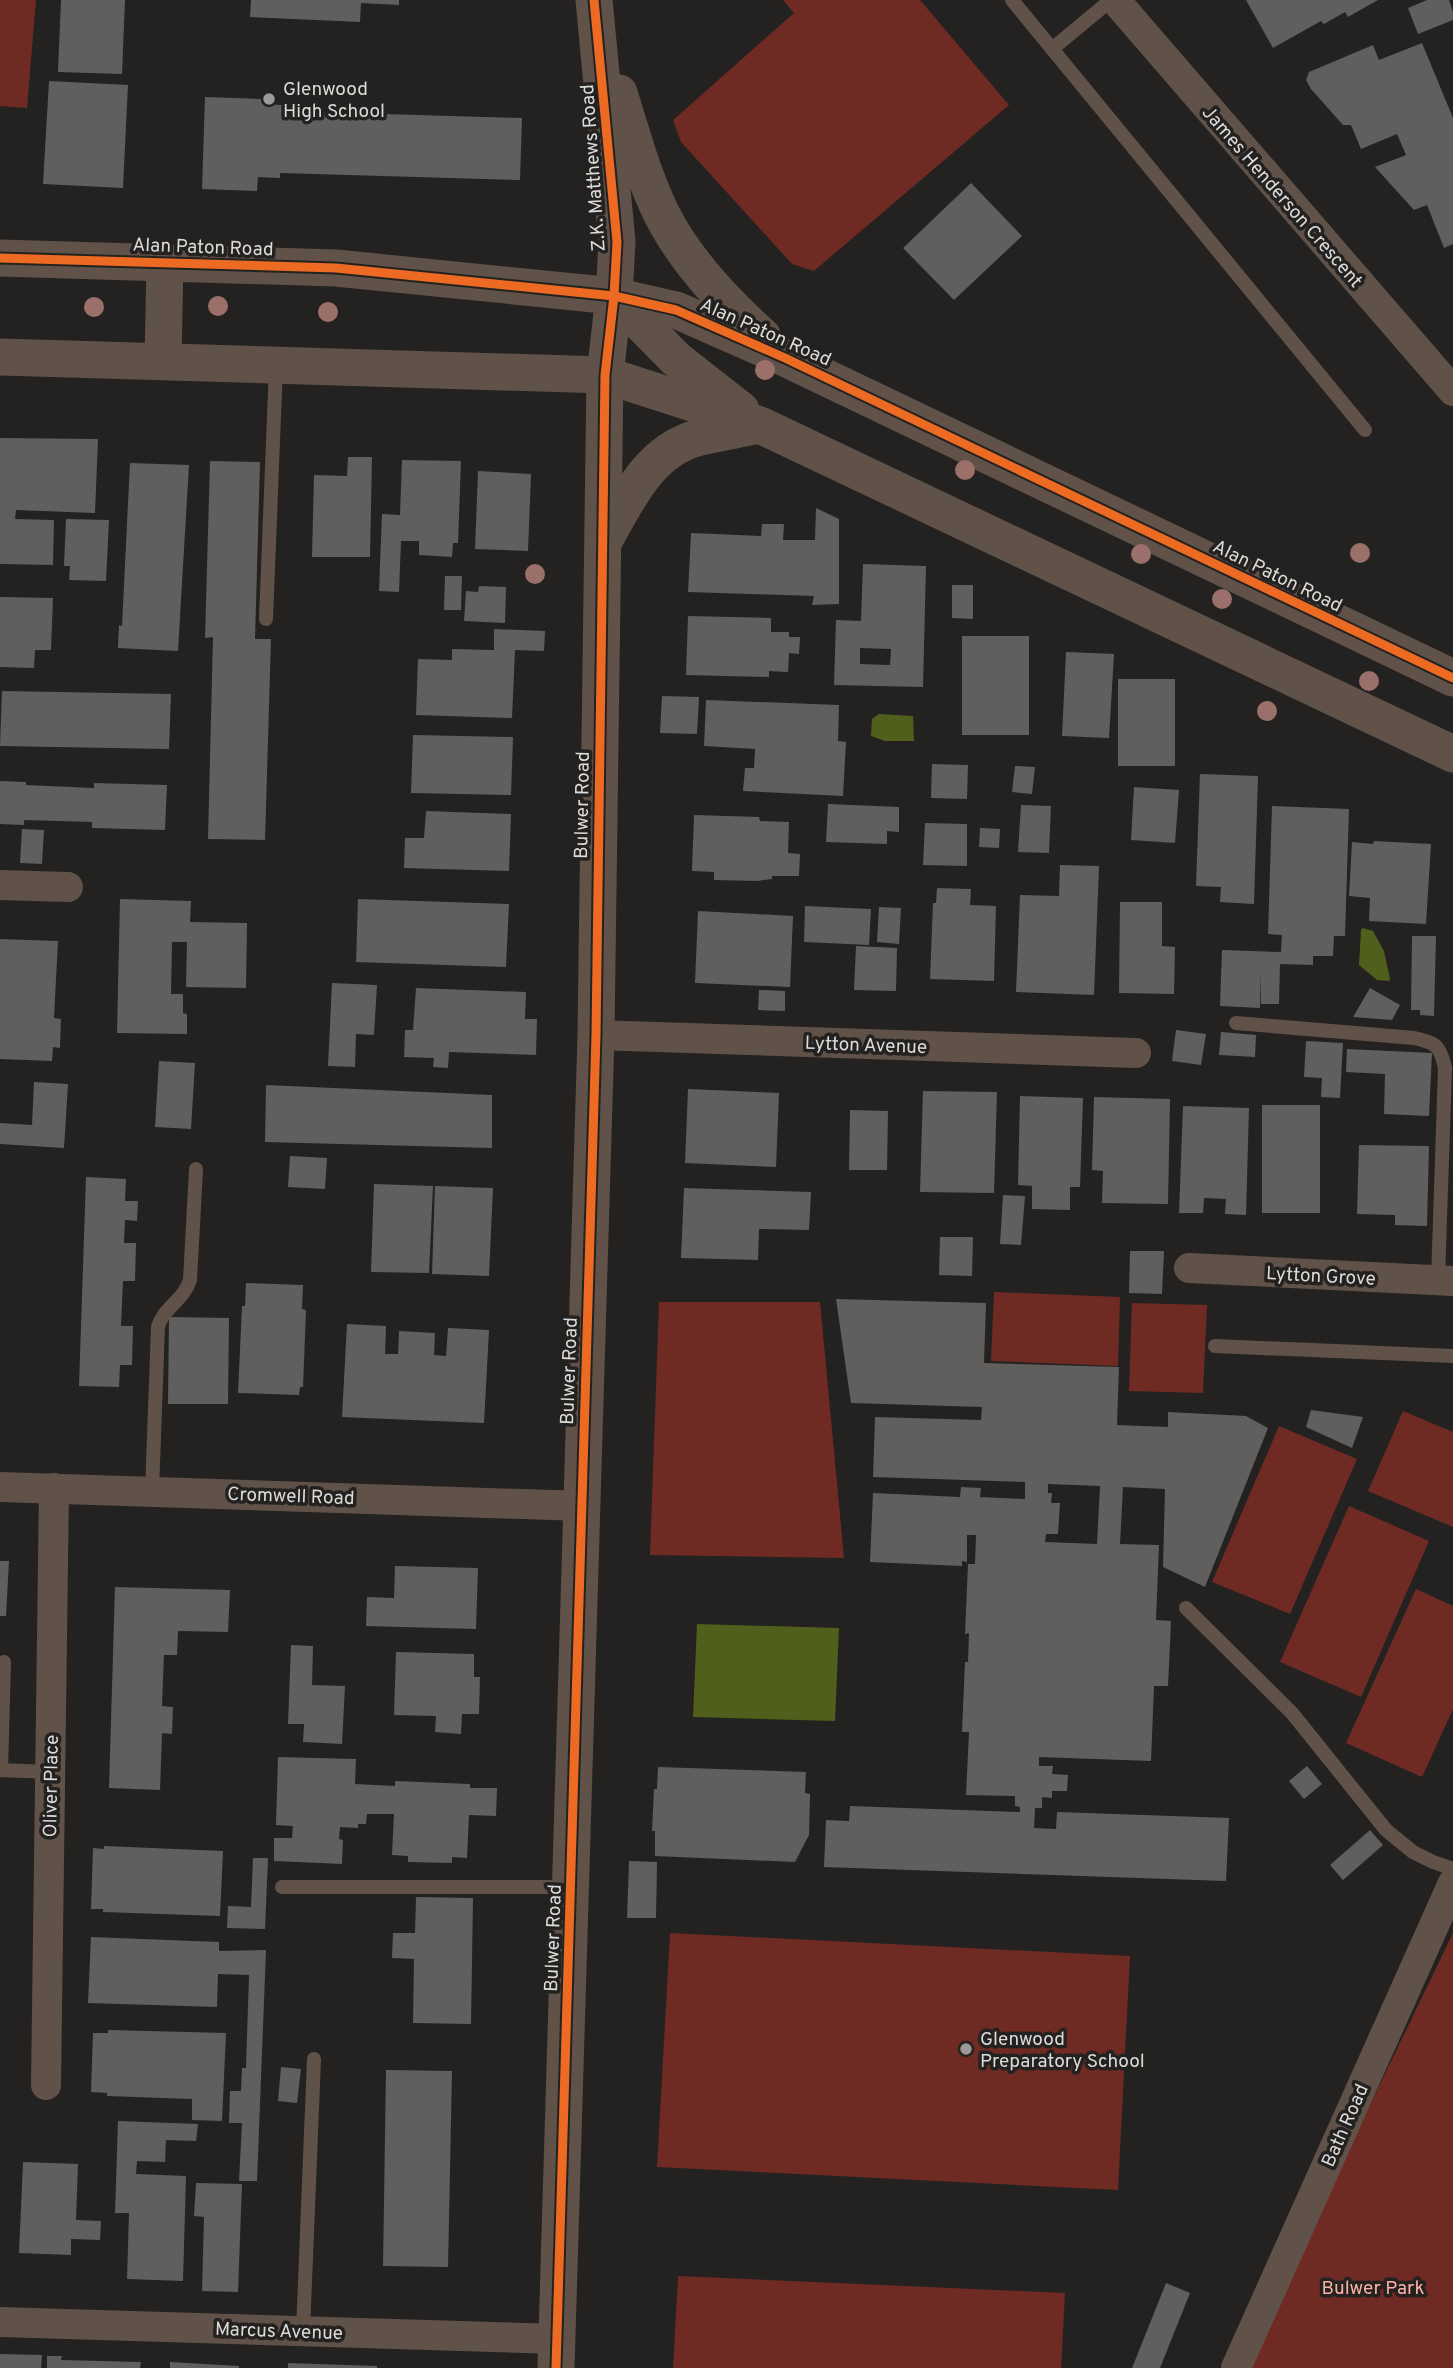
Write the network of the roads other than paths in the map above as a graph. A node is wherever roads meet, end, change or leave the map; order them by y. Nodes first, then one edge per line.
1 (1012, 0) edge
2 (1113, 0) edge
3 (596, 16) edge
4 (1052, 49) junction
5 (0, 258) edge
6 (166, 262) junction
7 (614, 296) junction
8 (0, 357) edge
9 (785, 358) junction
10 (163, 361) junction
11 (276, 364) junction
12 (605, 375) junction
13 (1453, 391) edge
14 (760, 425) junction
15 (1365, 430) dead end
16 (603, 543) junction
17 (266, 619) dead end
18 (1453, 678) edge
19 (1453, 754) edge
20 (0, 886) edge
21 (68, 887) dead end
22 (1236, 1023) dead end
23 (596, 1035) junction
24 (1136, 1053) dead end
25 (196, 1169) dead end
26 (1189, 1268) dead end
27 (1446, 1280) edge
28 (1215, 1346) dead end
29 (1453, 1356) edge
30 (0, 1487) edge
31 (54, 1488) junction
32 (152, 1490) junction
33 (582, 1506) junction
34 (1186, 1608) dead end
35 (4, 1662) dead end
36 (1, 1770) edge
37 (50, 1772) junction
38 (1453, 1869) edge
39 (1453, 1883) edge
40 (282, 1887) dead end
41 (571, 1887) junction
42 (314, 2059) dead end
43 (46, 2085) dead end
44 (0, 2322) edge
45 (303, 2331) junction
46 (557, 2353) edge
47 (1236, 2368) edge

1 - 4 lane
2 - 4 lane
2 - 13 street, James Henderson Crescent
3 - 7 street, Z.K. Matthews Road
3 - 9 street
4 - 15 lane
5 - 6 street, Alan Paton Road
6 - 7 street, Alan Paton Road
6 - 10 street
7 - 9 street, Alan Paton Road
7 - 12 street, Z.K. Matthews Road
7 - 14 street
8 - 10 street
9 - 18 street, Alan Paton Road
10 - 11 street
11 - 12 street
11 - 17 lane
12 - 14 street
12 - 16 street, Bulwer Road
14 - 16 street
14 - 19 street
16 - 23 street, Bulwer Road
20 - 21 street
22 - 27 lane
23 - 24 street, Lytton Avenue
23 - 33 street, Bulwer Road
25 - 32 lane
26 - 27 street, Lytton Grove
28 - 29 lane
30 - 31 street, Cromwell Road
31 - 32 street, Cromwell Road
31 - 37 street, Oliver Place
32 - 33 street, Cromwell Road
33 - 41 street, Bulwer Road
34 - 38 lane
35 - 36 lane
36 - 37 lane
37 - 43 street, Oliver Place
39 - 47 street, Bath Road
40 - 41 lane
41 - 46 street, Bulwer Road
42 - 45 lane
44 - 45 street, Marcus Avenue
45 - 46 street, Marcus Avenue

